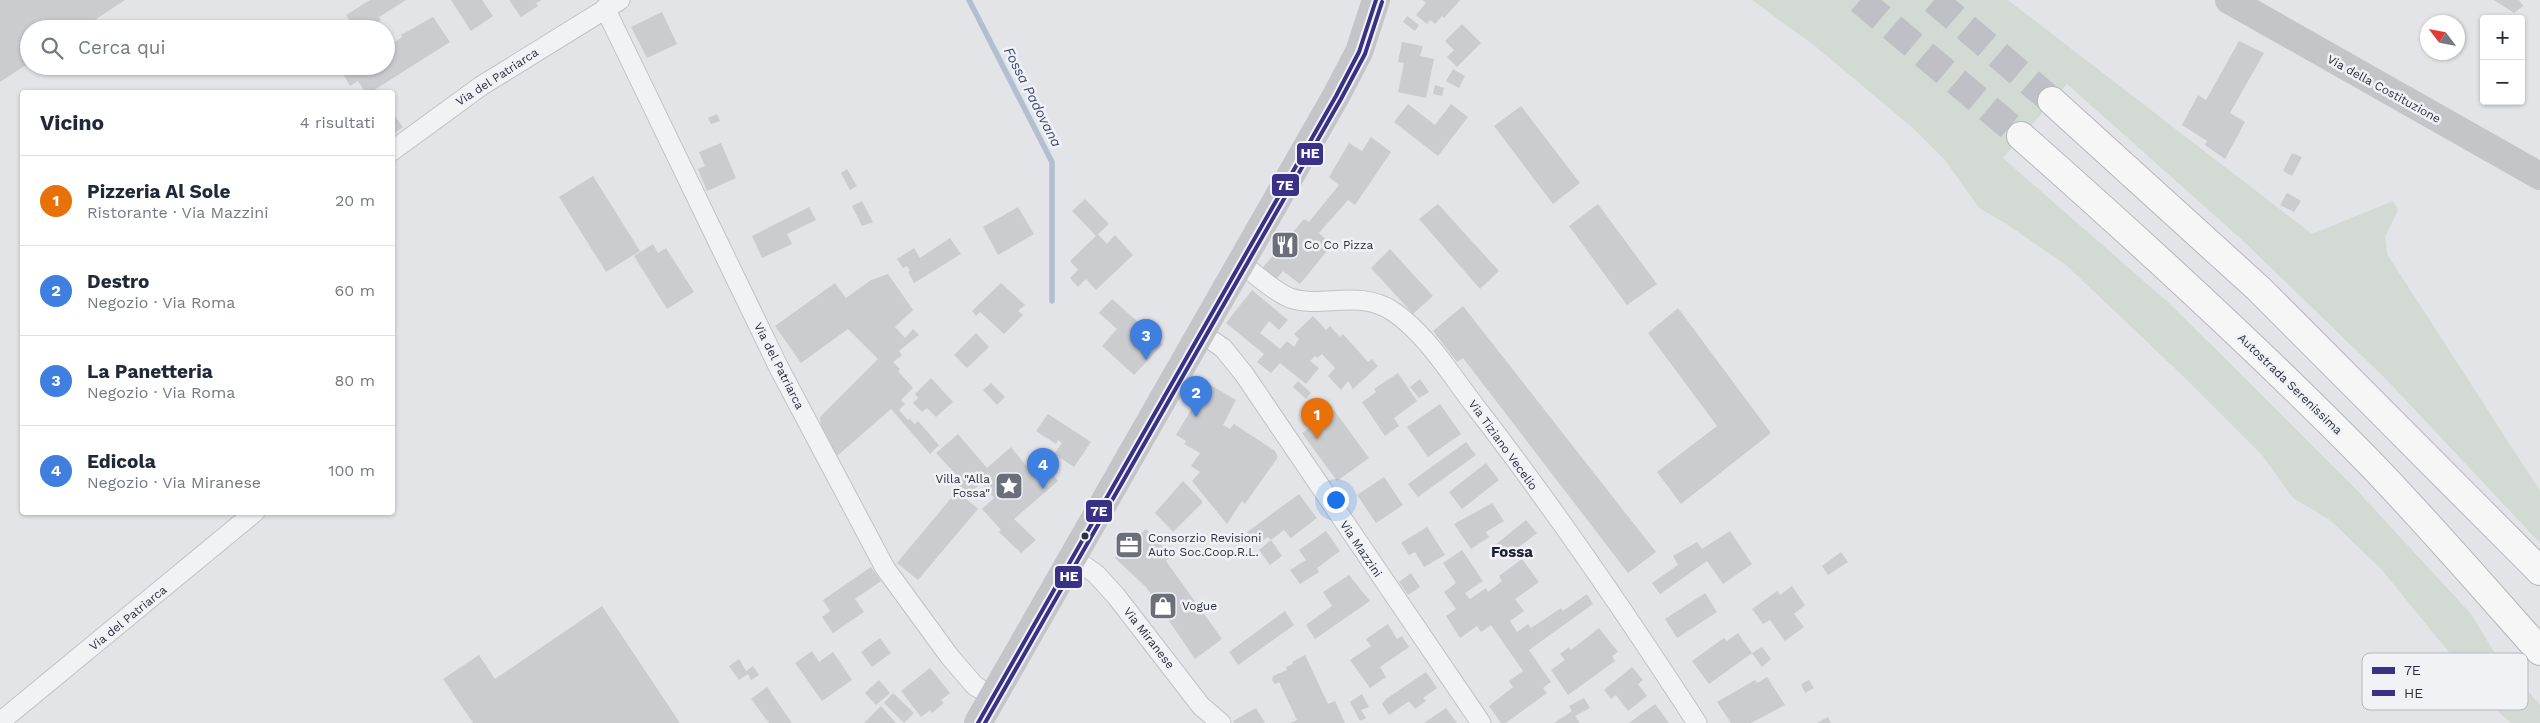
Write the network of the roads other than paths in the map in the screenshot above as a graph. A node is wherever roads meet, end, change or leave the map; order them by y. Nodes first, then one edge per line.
1 (1376, 0) edge
2 (2229, 0) edge
3 (613, 4) edge
4 (2052, 101) tunnel mouth
5 (2021, 136) tunnel mouth
6 (395, 149) edge
7 (2540, 176) edge
8 (1240, 263) junction
9 (1201, 333) junction
10 (250, 515) edge
11 (1073, 558) junction
12 (2540, 571) edge
13 (2540, 651) edge
14 (994, 697) junction
15 (0, 722) edge
16 (978, 723) edge
17 (1220, 723) edge
18 (1481, 723) edge
19 (1697, 723) edge

1 - 8 main road
2 - 7 main road, Via della Costituzione
3 - 6 street, Via del Patriarca
3 - 14 street, Via del Patriarca
4 - 12 highway
5 - 13 highway, Autostrada Serenissima
8 - 9 main road
8 - 19 street, Via Tiziano Vecelio
9 - 11 main road
9 - 18 street, Via Mazzini
10 - 15 street, Via del Patriarca
11 - 14 main road
11 - 17 street, Via Miranese
14 - 16 main road

